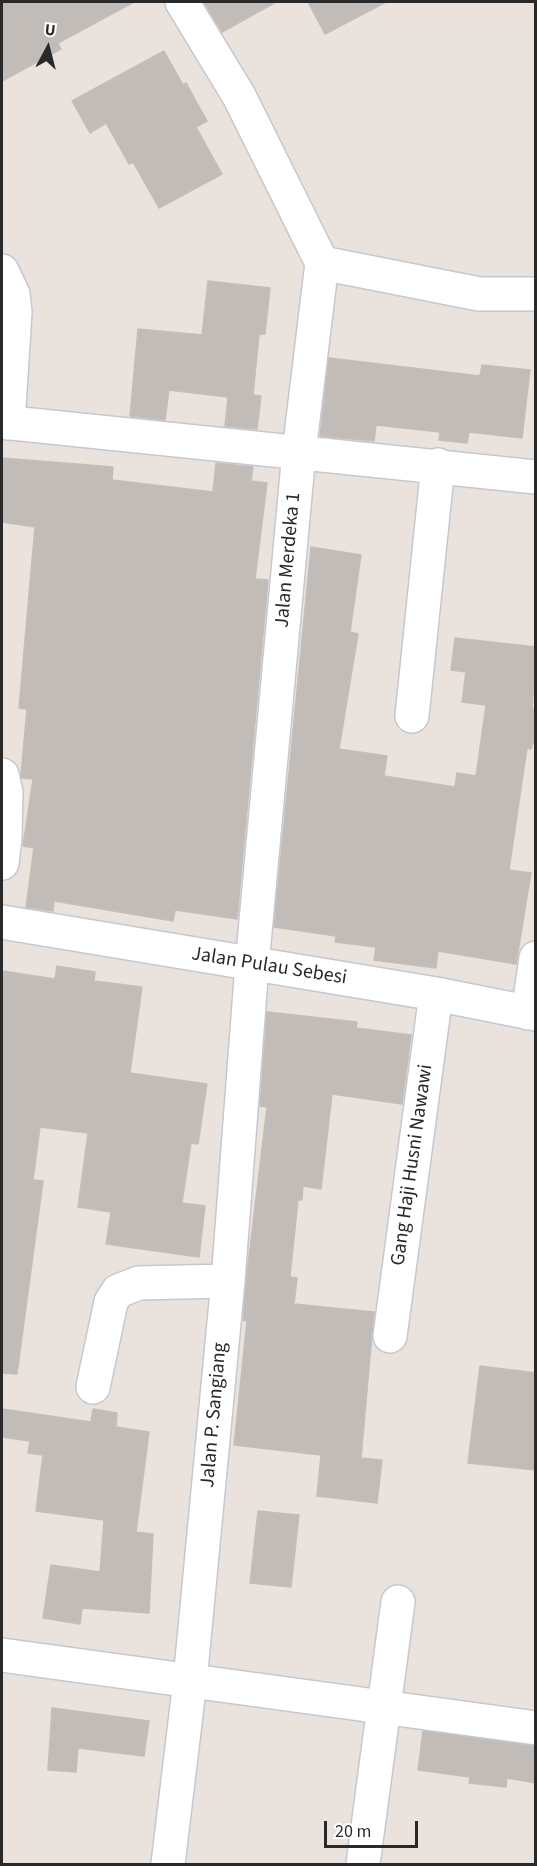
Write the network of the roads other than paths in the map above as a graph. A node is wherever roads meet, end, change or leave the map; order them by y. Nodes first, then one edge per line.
1 (182, 2) edge
2 (322, 262) junction
3 (2, 271) edge
4 (536, 294) edge
5 (5, 422) edge
6 (299, 452) junction
7 (438, 465) junction
8 (536, 477) edge
9 (412, 716) dead end
10 (2, 775) edge
11 (2, 863) edge
12 (2, 922) edge
13 (536, 958) edge
14 (252, 965) junction
15 (436, 994) junction
16 (532, 1013) edge
17 (228, 1281) junction
18 (390, 1336) dead end
19 (93, 1387) dead end
20 (398, 1602) dead end
21 (2, 1655) edge
22 (190, 1681) junction
23 (386, 1709) junction
24 (536, 1728) edge
25 (168, 1864) edge
26 (363, 1864) edge

1 - 2 street
2 - 4 street
2 - 6 street, Jalan Merdeka 1
3 - 5 street
5 - 6 street
6 - 7 street
6 - 14 street, Jalan Merdeka 1
7 - 8 street
7 - 9 street
10 - 11 street
12 - 14 street, Jalan Pulau Sebesi
13 - 16 street
14 - 15 street, Jalan Pulau Sebesi
14 - 17 street, Jalan P. Sangiang
15 - 16 street, Jalan Pulau Sebesi
15 - 18 street, Gang Haji Husni Nawawi
17 - 19 street
17 - 22 street, Jalan P. Sangiang
20 - 23 street
21 - 22 street
22 - 23 street
22 - 25 street, Jalan P. Sangiang
23 - 24 street
23 - 26 street

